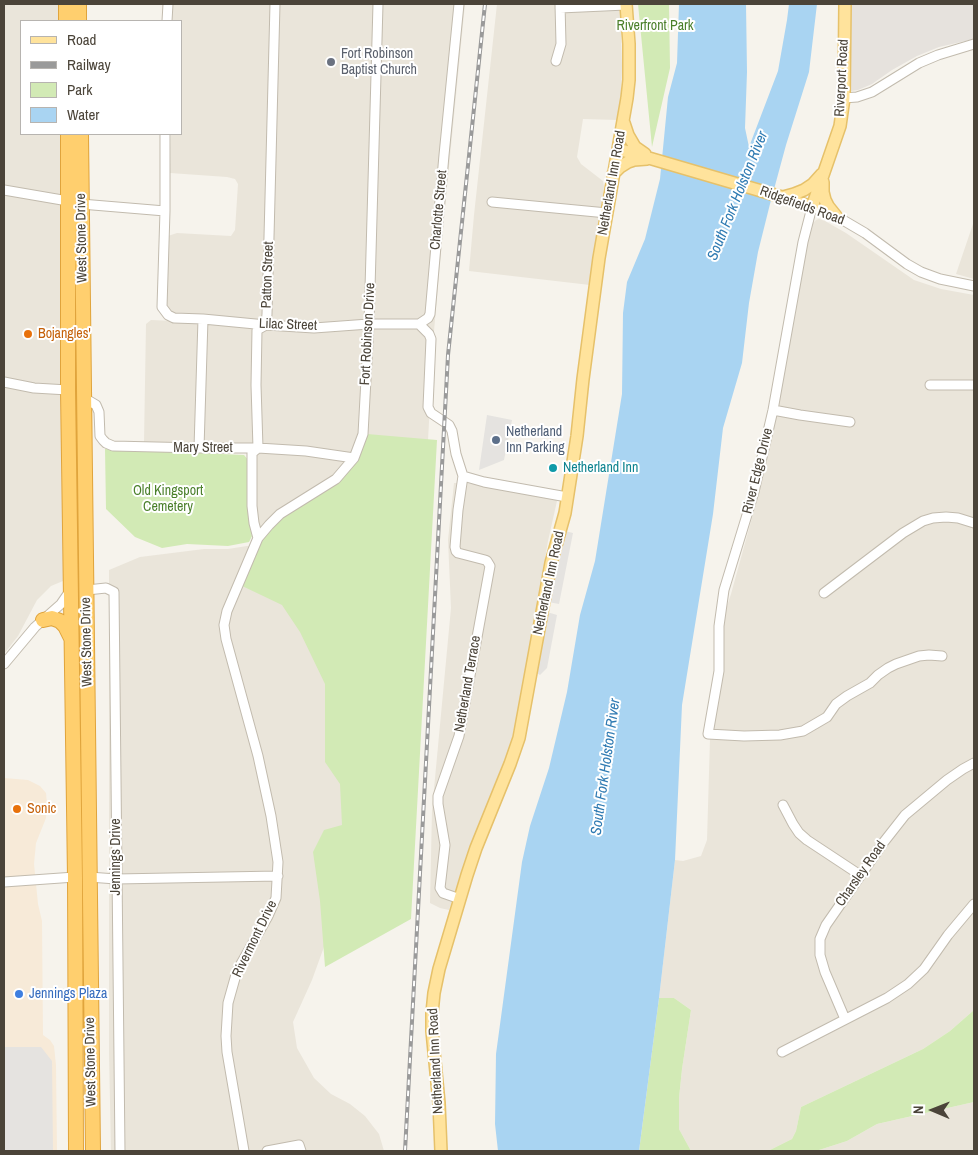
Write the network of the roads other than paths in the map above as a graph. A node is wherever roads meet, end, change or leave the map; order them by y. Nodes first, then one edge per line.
1 (66, 4) edge
2 (79, 4) edge
3 (168, 4) edge
4 (275, 4) edge
5 (378, 4) edge
6 (459, 4) edge
7 (626, 4) edge
8 (845, 4) edge
9 (560, 6) edge
10 (66, 20) edge
11 (79, 20) edge
12 (167, 20) edge
13 (974, 44) edge
14 (556, 62) dead end
15 (844, 98) junction
16 (624, 116) junction
17 (68, 135) edge
18 (80, 135) edge
19 (165, 135) edge
20 (618, 149) junction
21 (645, 157) junction
22 (826, 168) junction
23 (613, 174) junction
24 (4, 190) edge
25 (782, 197) junction
26 (75, 202) junction
27 (492, 202) dead end
28 (812, 207) junction
29 (165, 211) junction
30 (607, 213) junction
31 (836, 216) junction
32 (82, 269) junction
33 (68, 282) junction
34 (974, 286) edge
35 (203, 319) junction
36 (369, 324) junction
37 (419, 324) junction
38 (266, 325) junction
39 (4, 382) edge
40 (930, 385) dead end
41 (974, 385) edge
42 (68, 390) junction
43 (84, 398) junction
44 (773, 410) junction
45 (850, 422) dead end
46 (199, 448) junction
47 (258, 448) junction
48 (354, 458) junction
49 (463, 476) junction
50 (567, 497) junction
51 (974, 522) edge
52 (258, 538) junction
53 (87, 590) junction
54 (70, 591) junction
55 (824, 594) dead end
56 (227, 610) joint
57 (42, 620) junction
58 (72, 640) junction
59 (942, 656) dead end
60 (4, 664) edge
61 (974, 763) edge
62 (782, 805) dead end
63 (860, 875) junction
64 (278, 876) junction
65 (75, 877) junction
66 (89, 877) junction
67 (116, 879) junction
68 (4, 882) edge
69 (460, 899) junction
70 (974, 904) edge
71 (845, 1018) junction
72 (782, 1052) dead end
73 (76, 1151) edge
74 (93, 1151) edge
75 (120, 1151) edge
76 (244, 1151) edge
77 (267, 1151) edge
78 (301, 1151) edge
79 (441, 1151) edge

1 - 10 highway
2 - 11 highway
3 - 12 street
4 - 38 street, Patton Street
5 - 36 street, Fort Robinson Drive
6 - 37 street, Charlotte Street
7 - 9 street
7 - 16 main road, Netherland Inn Road
8 - 15 main road, Riverport Road
9 - 14 street
13 - 15 street
15 - 22 main road, Riverport Road
16 - 20 main road, Netherland Inn Road
16 - 21 main road
17 - 26 highway, West Stone Drive
18 - 26 highway, West Stone Drive
19 - 29 street
20 - 21 main road, Ridgefields Road
20 - 23 main road, Netherland Inn Road
21 - 23 main road
21 - 25 main road, Ridgefields Road
22 - 25 main road
22 - 28 main road, Riverport Road
22 - 31 main road
23 - 30 main road, Netherland Inn Road
24 - 26 street
25 - 28 main road, Ridgefields Road
26 - 29 street
26 - 32 highway, West Stone Drive
26 - 33 highway, West Stone Drive
27 - 30 street
28 - 31 street, Ridgefields Road
28 - 44 street, River Edge Drive
29 - 35 street, Lilac Street
30 - 50 main road, Netherland Inn Road
31 - 34 street, Ridgefields Road
32 - 33 highway
32 - 43 highway, West Stone Drive
33 - 42 highway, West Stone Drive
35 - 38 street, Lilac Street
35 - 46 street
36 - 37 street, Lilac Street
36 - 38 street, Lilac Street
36 - 48 street, Fort Robinson Drive
37 - 49 street
38 - 47 street, Patton Street
39 - 42 street
40 - 41 street
42 - 43 highway
42 - 54 highway, West Stone Drive
43 - 46 street, Mary Street
43 - 53 highway, West Stone Drive
44 - 45 street
44 - 59 street, River Edge Drive
46 - 47 street, Mary Street
47 - 48 street, Mary Street
47 - 52 street, Patton Street
48 - 52 street, Fort Robinson Drive
49 - 50 street
49 - 69 street, Netherland Terrace
50 - 69 main road, Netherland Inn Road
51 - 55 street
52 - 56 street, Fort Robinson Drive
53 - 54 highway
53 - 66 highway, West Stone Drive
53 - 67 street, Jennings Drive
54 - 57 street
54 - 58 highway, West Stone Drive
56 - 64 street, Rivermont Drive
57 - 58 highway
57 - 60 street
58 - 65 highway, West Stone Drive
61 - 63 street, Charsley Road
62 - 63 street
63 - 71 street, Charsley Road
64 - 67 street
64 - 76 street, Rivermont Drive
65 - 66 highway
65 - 68 street
65 - 73 highway, West Stone Drive
66 - 67 street
66 - 74 highway, West Stone Drive
67 - 75 street, Jennings Drive
69 - 79 main road, Netherland Inn Road
70 - 71 street
71 - 72 street
77 - 78 street

